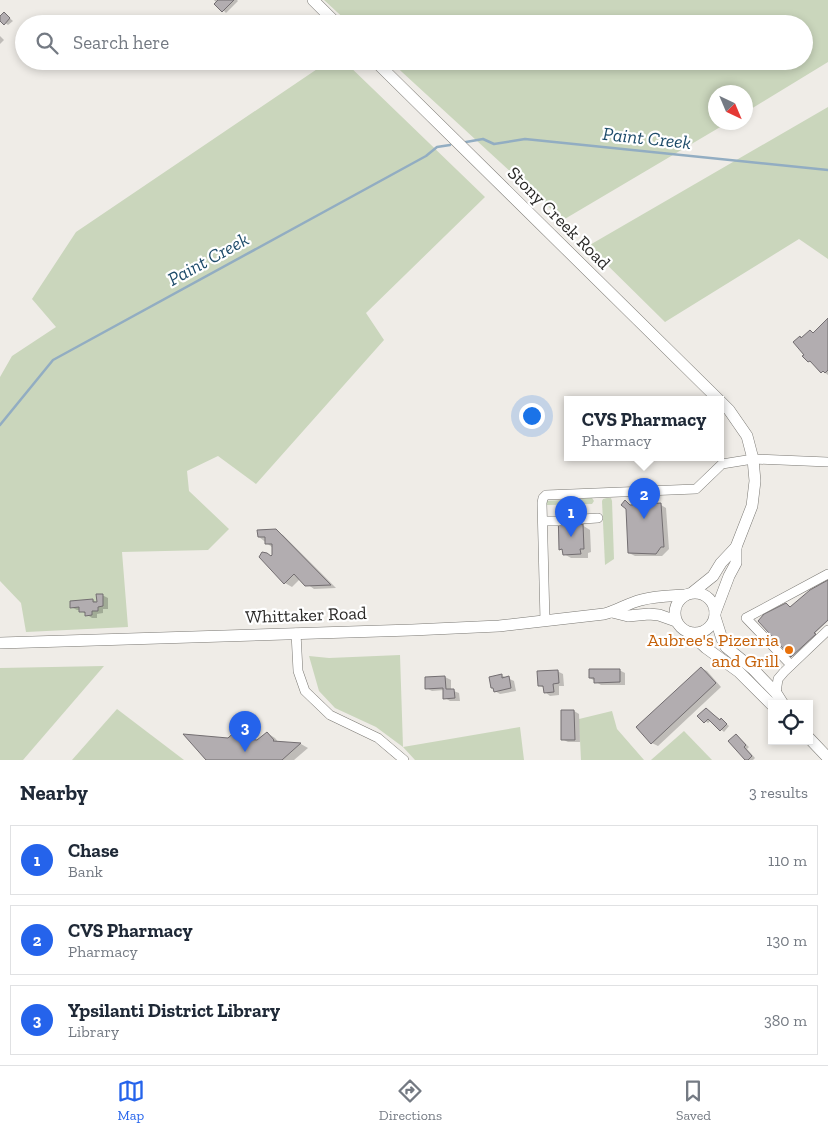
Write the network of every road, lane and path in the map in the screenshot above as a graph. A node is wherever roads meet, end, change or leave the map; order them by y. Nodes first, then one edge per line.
1 (313, 0) edge
2 (328, 15) edge
3 (384, 70) edge
4 (715, 396) edge
5 (724, 405) edge
6 (753, 458) junction
7 (828, 462) edge
8 (598, 518) dead end
9 (543, 522) junction
10 (736, 547) junction
11 (828, 574) edge
12 (689, 594) junction
13 (612, 612) junction
14 (715, 615) junction
15 (545, 621) junction
16 (676, 621) junction
17 (828, 630) edge
18 (296, 633) junction
19 (690, 633) junction
20 (0, 643) edge
21 (791, 665) junction
22 (776, 693) junction
23 (780, 700) edge
24 (768, 701) edge
25 (813, 742) edge
26 (828, 758) edge
27 (404, 760) edge

1 - 2 main road
3 - 4 main road, Stony Creek Road
5 - 6 main road, Stony Creek Road
6 - 7 street
6 - 9 street
6 - 10 main road, Stony Creek Road
8 - 9 street
9 - 15 street
10 - 12 main road, Stony Creek Road
10 - 14 main road, Stony Creek Road
11 - 21 street
12 - 13 main road, Whittaker Road
12 - 14 main road
12 - 16 main road
13 - 15 main road, Whittaker Road
13 - 16 main road, Whittaker Road
14 - 19 main road
14 - 22 main road
15 - 18 main road, Whittaker Road
16 - 19 main road
17 - 21 street
18 - 20 main road, Whittaker Road
18 - 27 street
19 - 24 main road
21 - 22 street
22 - 23 main road
25 - 26 main road

